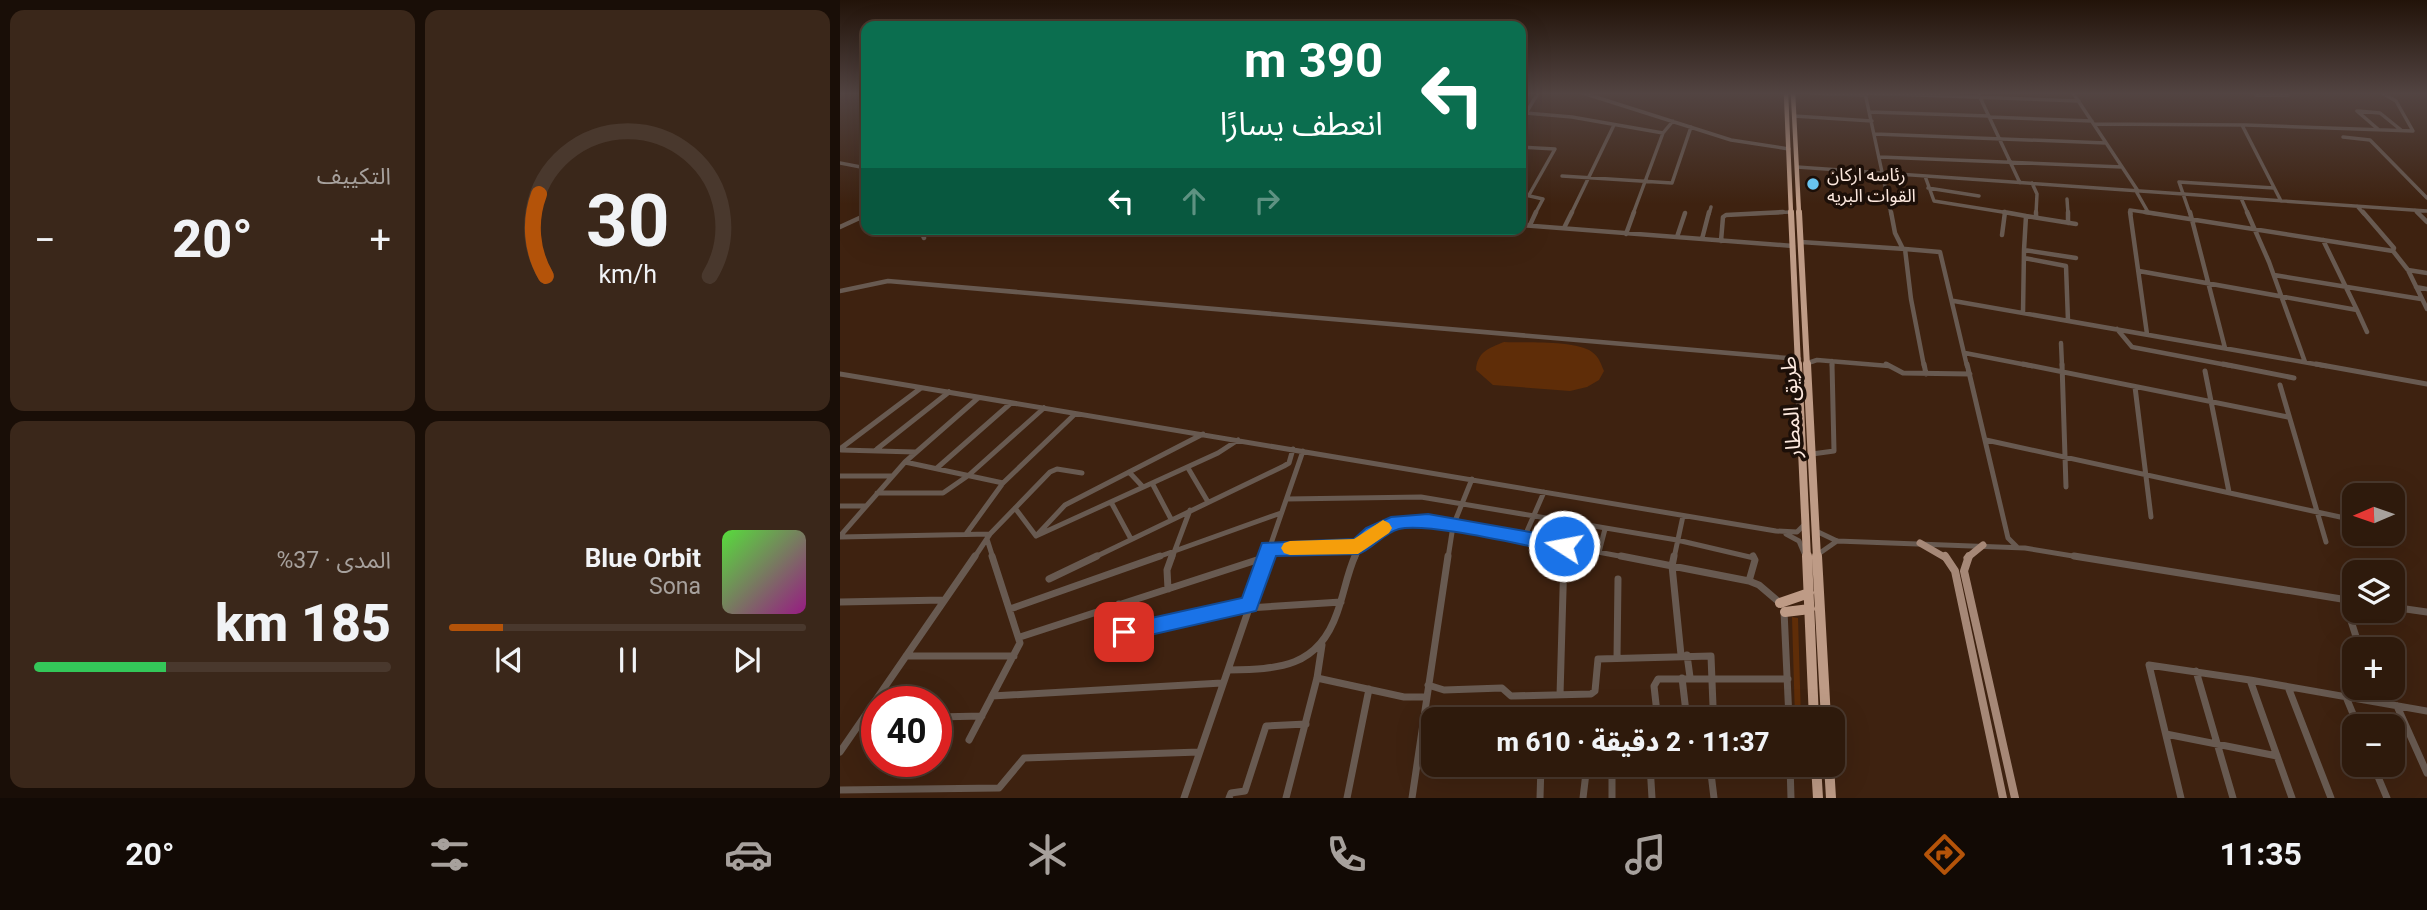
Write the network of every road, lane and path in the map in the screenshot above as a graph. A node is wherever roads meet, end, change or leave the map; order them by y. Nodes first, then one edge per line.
1 (1611, 130) edge
2 (1651, 130) edge
3 (1690, 130) edge
4 (1701, 130) edge
5 (1788, 130) edge
6 (1795, 130) edge
7 (1874, 130) edge
8 (1995, 130) edge
9 (2098, 130) edge
10 (2245, 130) edge
11 (1663, 132) joint
12 (1875, 134) junction
13 (2343, 137) dead end
14 (1998, 138) junction
15 (2106, 143) junction
16 (1526, 149) edge
17 (1789, 149) junction
18 (1880, 158) junction
19 (2010, 162) junction
20 (840, 163) edge
21 (861, 167) edge
22 (1797, 167) junction
23 (2122, 167) junction
24 (1883, 174) junction
25 (1562, 176) dead end
26 (1925, 176) junction
27 (1587, 177) junction
28 (1645, 181) junction
29 (2020, 183) junction
30 (2032, 183) junction
31 (2274, 187) junction
32 (1928, 188) junction
33 (2137, 191) junction
34 (2185, 194) junction
35 (1526, 195) edge
36 (1529, 195) junction
37 (1979, 196) dead end
38 (2241, 198) junction
39 (2427, 198) edge
40 (2067, 199) dead end
41 (2281, 201) junction
42 (2357, 206) junction
43 (1711, 207) dead end
44 (2415, 210) junction
45 (2427, 211) edge
46 (1792, 212) junction
47 (2005, 212) junction
48 (2148, 212) junction
49 (1685, 213) dead end
50 (2026, 216) junction
51 (861, 217) edge
52 (2036, 217) junction
53 (2191, 219) junction
54 (2427, 222) edge
55 (2068, 223) junction
56 (2076, 224) dead end
57 (1526, 225) edge
58 (1530, 225) junction
59 (840, 227) edge
60 (1564, 228) junction
61 (2256, 230) junction
62 (1626, 233) junction
63 (923, 235) edge
64 (2002, 235) dead end
65 (1677, 237) junction
66 (924, 238) dead end
67 (1702, 239) junction
68 (2323, 240) junction
69 (1721, 241) junction
70 (1801, 242) junction
71 (1793, 246) junction
72 (1904, 248) junction
73 (2024, 250) junction
74 (2393, 251) junction
75 (2024, 258) junction
76 (2076, 258) dead end
77 (2408, 270) junction
78 (2139, 271) junction
79 (2427, 273) edge
80 (2274, 275) junction
81 (2209, 284) junction
82 (2346, 286) junction
83 (2416, 287) junction
84 (2427, 289) edge
85 (840, 291) edge
86 (2281, 297) junction
87 (2421, 299) junction
88 (1954, 302) junction
89 (2427, 309) edge
90 (2357, 310) junction
91 (2023, 313) junction
92 (2068, 321) junction
93 (2117, 329) junction
94 (2367, 332) dead end
95 (2147, 334) junction
96 (2061, 343) dead end
97 (2225, 348) junction
98 (1807, 353) junction
99 (1965, 353) junction
100 (1799, 359) junction
101 (1817, 360) junction
102 (1832, 361) junction
103 (2305, 362) junction
104 (1808, 363) junction
105 (2205, 371) dead end
106 (2062, 372) junction
107 (840, 374) edge
108 (1926, 374) junction
109 (1970, 374) junction
110 (2294, 378) dead end
111 (2427, 384) edge
112 (2280, 385) dead end
113 (2135, 387) junction
114 (921, 388) junction
115 (949, 392) junction
116 (979, 398) junction
117 (2211, 402) junction
118 (1012, 403) junction
119 (1044, 408) junction
120 (1075, 414) junction
121 (2288, 417) junction
122 (1203, 434) junction
123 (1238, 440) junction
124 (1986, 440) junction
125 (877, 449) junction
126 (1293, 449) junction
127 (840, 450) edge
128 (1303, 451) junction
129 (915, 452) junction
130 (1812, 454) junction
131 (2063, 456) junction
132 (905, 462) junction
133 (937, 468) junction
134 (1188, 468) junction
135 (1129, 472) junction
136 (1082, 473) dead end
137 (2144, 473) junction
138 (969, 475) junction
139 (840, 476) edge
140 (892, 476) junction
141 (1472, 479) junction
142 (1003, 482) junction
143 (1152, 483) junction
144 (1143, 487) junction
145 (2066, 487) dead end
146 (1544, 492) junction
147 (2229, 492) junction
148 (877, 493) junction
149 (1287, 499) junction
150 (1111, 502) junction
151 (1208, 502) junction
152 (1461, 503) junction
153 (840, 506) edge
154 (866, 506) junction
155 (1014, 508) junction
156 (1190, 510) junction
157 (2317, 511) junction
158 (1281, 513) junction
159 (1683, 516) junction
160 (1533, 517) junction
161 (2151, 517) dead end
162 (2342, 517) edge
163 (1171, 519) junction
164 (1806, 523) junction
165 (1453, 526) junction
166 (1605, 529) junction
167 (1776, 531) junction
168 (1816, 531) junction
169 (965, 534) junction
170 (988, 536) junction
171 (1036, 536) junction
172 (840, 537) edge
173 (1524, 538) junction
174 (2008, 538) junction
175 (1131, 539) junction
176 (1677, 540) junction
177 (1837, 541) junction
178 (2326, 542) dead end
179 (1920, 544) junction
180 (1983, 545) junction
181 (1358, 546) junction
182 (1564, 546) junction
183 (2005, 546) junction
184 (2017, 547) junction
185 (1175, 550) junction
186 (1598, 552) junction
187 (1268, 553) junction
188 (1817, 555) junction
189 (1808, 565) junction
190 (1672, 566) junction
191 (1049, 579) dead end
192 (1618, 579) dead end
193 (1749, 581) junction
194 (1168, 589) junction
195 (1809, 593) junction
196 (2342, 599) edge
197 (944, 600) junction
198 (840, 602) edge
199 (1341, 602) junction
200 (1119, 604) junction
201 (1249, 606) junction
202 (1782, 608) junction
203 (1010, 609) junction
204 (1810, 609) junction
205 (2405, 609) edge
206 (2427, 612) edge
207 (1020, 637) junction
208 (1322, 645) junction
209 (1684, 655) junction
210 (905, 656) junction
211 (1014, 656) junction
212 (1617, 658) junction
213 (1228, 670) junction
214 (2196, 671) junction
215 (1713, 677) junction
216 (1317, 678) junction
217 (1686, 678) junction
218 (1788, 680) junction
219 (2250, 680) junction
220 (1222, 683) junction
221 (1428, 685) junction
222 (885, 686) edge
223 (2288, 687) junction
224 (1369, 689) junction
225 (1560, 695) junction
226 (992, 696) junction
227 (1427, 696) junction
228 (2342, 696) edge
229 (2365, 700) edge
230 (2377, 702) joint
231 (2396, 706) junction
232 (1657, 707) edge
233 (1686, 707) edge
234 (1711, 707) edge
235 (1789, 707) edge
236 (1814, 707) edge
237 (1825, 707) edge
238 (2427, 711) edge
239 (952, 716) edge
240 (982, 716) junction
241 (861, 722) edge
242 (1306, 724) junction
243 (2166, 734) junction
244 (969, 740) dead end
245 (2219, 746) junction
246 (1199, 751) junction
247 (840, 752) edge
248 (2277, 756) junction
249 (2427, 773) edge
250 (1541, 777) edge
251 (1586, 777) edge
252 (1612, 777) edge
253 (1650, 777) edge
254 (1711, 777) edge
255 (1790, 777) edge
256 (1817, 777) edge
257 (1830, 777) edge
258 (2378, 777) edge
259 (840, 790) edge
260 (1184, 798) edge
261 (1229, 798) edge
262 (1286, 798) edge
263 (1347, 798) edge
264 (1412, 798) edge
265 (1540, 798) edge
266 (1583, 798) edge
267 (1612, 798) edge
268 (1651, 798) edge
269 (1714, 798) edge
270 (1791, 798) edge
271 (1818, 798) edge
272 (1831, 798) edge
273 (2003, 798) edge
274 (2015, 798) edge
275 (2181, 798) edge
276 (2233, 798) edge
277 (2292, 798) edge
278 (2331, 798) edge
279 (2387, 798) edge

1 - 27 street
2 - 11 street
3 - 28 street
4 - 17 street
5 - 17 highway, طريق المطار
6 - 22 highway, طريق المطار
7 - 12 street
8 - 14 street
9 - 15 street
10 - 31 street
11 - 28 street
12 - 14 street
12 - 18 street
13 - 39 street
14 - 15 street
14 - 19 street
15 - 23 street
16 - 36 street
17 - 46 highway, طريق المطار
18 - 19 street
18 - 24 street
19 - 23 street
19 - 29 street
20 - 21 street
22 - 24 street
22 - 70 highway, طريق المطار
23 - 33 street
24 - 26 street
24 - 72 street
25 - 27 street
26 - 29 street
26 - 32 street
27 - 28 street
27 - 60 street
28 - 62 street
29 - 30 street
30 - 33 street
30 - 52 street
31 - 34 street
31 - 41 street
32 - 37 street
32 - 47 street
33 - 34 street
33 - 48 street
34 - 38 street
34 - 53 street
35 - 36 street
36 - 58 street
38 - 41 street
38 - 61 street
40 - 55 street
41 - 42 street
42 - 44 street
42 - 74 street
43 - 67 street
44 - 45 street
44 - 54 street
46 - 69 street
46 - 71 highway, طريق المطار
47 - 50 street
47 - 64 street
48 - 53 street
48 - 78 street
49 - 65 street
50 - 52 street
50 - 73 street
51 - 59 street
52 - 55 street
53 - 61 street
53 - 81 street
55 - 56 street
57 - 58 street
58 - 60 street
60 - 62 street
61 - 68 street
61 - 80 street
62 - 65 street
63 - 66 street
65 - 67 street
67 - 69 street
68 - 74 street
68 - 82 street
69 - 71 street
70 - 72 street
70 - 98 highway, طريق المطار
71 - 100 highway, طريق المطار
72 - 88 street
72 - 108 street
73 - 75 street
73 - 76 street
74 - 77 street
75 - 91 street
75 - 92 street
77 - 79 street
77 - 83 street
78 - 81 street
78 - 95 street
80 - 82 street
80 - 86 street
81 - 86 street
81 - 97 street
82 - 87 street
82 - 90 street
83 - 84 street
83 - 87 street
85 - 100 street
86 - 90 street
86 - 103 street
87 - 89 street
88 - 91 street
88 - 99 street
90 - 94 street
91 - 92 street
92 - 93 street
93 - 95 street
93 - 110 street
95 - 97 street
96 - 106 street
97 - 103 street
98 - 101 street
98 - 104 highway, طريق المطار
99 - 106 street
99 - 109 street
100 - 164 highway, طريق المطار
101 - 102 street
101 - 104 street
102 - 108 street
102 - 130 street
103 - 111 street
104 - 130 highway, طريق المطار
105 - 117 street
106 - 113 street
106 - 131 street
107 - 114 street
108 - 109 street
109 - 124 street
112 - 121 street
113 - 117 street
113 - 137 street
114 - 115 street
114 - 127 street
115 - 116 street
115 - 125 street
116 - 118 street
116 - 129 street
117 - 121 street
117 - 147 street
118 - 119 street
118 - 133 street
119 - 120 street
119 - 138 street
120 - 122 street
120 - 142 street
121 - 157 street
122 - 123 street
122 - 135 street
123 - 126 street
123 - 134 street
124 - 131 street
124 - 174 street
125 - 127 street
125 - 129 street
126 - 128 street
126 - 151 street
128 - 141 street
128 - 149 street
129 - 132 street
130 - 168 highway, طريق المطار
131 - 137 street
131 - 145 street
132 - 133 street
132 - 140 street
133 - 138 street
134 - 143 street
134 - 151 street
135 - 144 street
135 - 171 street
136 - 155 street
137 - 147 street
137 - 161 street
138 - 142 street
138 - 148 street
139 - 140 street
140 - 148 street
141 - 146 street
141 - 152 street
142 - 169 street
143 - 144 street
143 - 163 street
144 - 150 street
146 - 159 street
146 - 160 street
147 - 157 street
148 - 154 street
149 - 152 street
149 - 158 street
150 - 171 street
150 - 175 street
151 - 156 street
152 - 160 street
152 - 165 street
153 - 154 street
154 - 172 street
155 - 170 street
155 - 171 street
156 - 163 street
156 - 185 street
157 - 162 street
157 - 178 street
158 - 185 street
158 - 187 street
159 - 167 street
159 - 176 street
160 - 166 street
160 - 173 street
163 - 175 street
164 - 167 street
164 - 189 highway, طريق المطار
165 - 173 street
165 - 181 street
165 - 221 street
166 - 176 street
166 - 186 street
167 - 189 street
168 - 177 street
168 - 188 highway, طريق المطار
169 - 170 street
169 - 172 street
170 - 197 street
170 - 203 street
173 - 182 street
174 - 183 street
174 - 184 street
175 - 191 street
176 - 190 street
176 - 193 street
177 - 179 street
177 - 188 street
179 - 180 street
179 - 273 main road
180 - 183 street
180 - 274 main road
181 - 187 street
181 - 199 street
182 - 186 street
182 - 225 street
183 - 184 street
184 - 196 street
185 - 194 street
185 - 203 street
186 - 190 street
187 - 194 street
187 - 201 street
188 - 237 highway, طريق المطار
189 - 195 highway, طريق المطار
190 - 193 street
190 - 209 street
192 - 212 street
193 - 202 street
194 - 200 street
195 - 202 highway
195 - 204 highway, طريق المطار
197 - 198 street
197 - 210 street
199 - 201 street
199 - 208 street
200 - 201 street
200 - 207 street
201 - 213 street
202 - 204 highway
202 - 218 street
203 - 207 street
204 - 236 highway, طريق المطار
205 - 206 street
207 - 211 street
208 - 213 street
208 - 216 street
209 - 212 street
209 - 215 street
209 - 217 street
210 - 211 street
210 - 222 street
211 - 226 street
212 - 225 street
213 - 220 street
214 - 219 street
214 - 243 street
214 - 245 street
215 - 217 street
215 - 218 street
215 - 234 street
216 - 224 street
216 - 242 street
217 - 232 street
217 - 233 street
218 - 235 street
219 - 223 street
219 - 248 street
220 - 226 street
220 - 246 street
221 - 225 street
221 - 227 street
223 - 228 street
223 - 278 street
224 - 227 street
224 - 263 street
226 - 240 street
227 - 264 street
229 - 230 street
230 - 231 street
231 - 238 street
231 - 249 street
239 - 240 street
240 - 244 street
241 - 247 street
242 - 261 street
242 - 262 street
243 - 245 street
243 - 275 street
245 - 248 street
245 - 276 street
246 - 259 street
246 - 260 street
248 - 277 street
250 - 265 street
251 - 266 street
252 - 267 street
253 - 268 street
254 - 269 street
255 - 270 street
256 - 271 highway
257 - 272 highway
258 - 279 street

